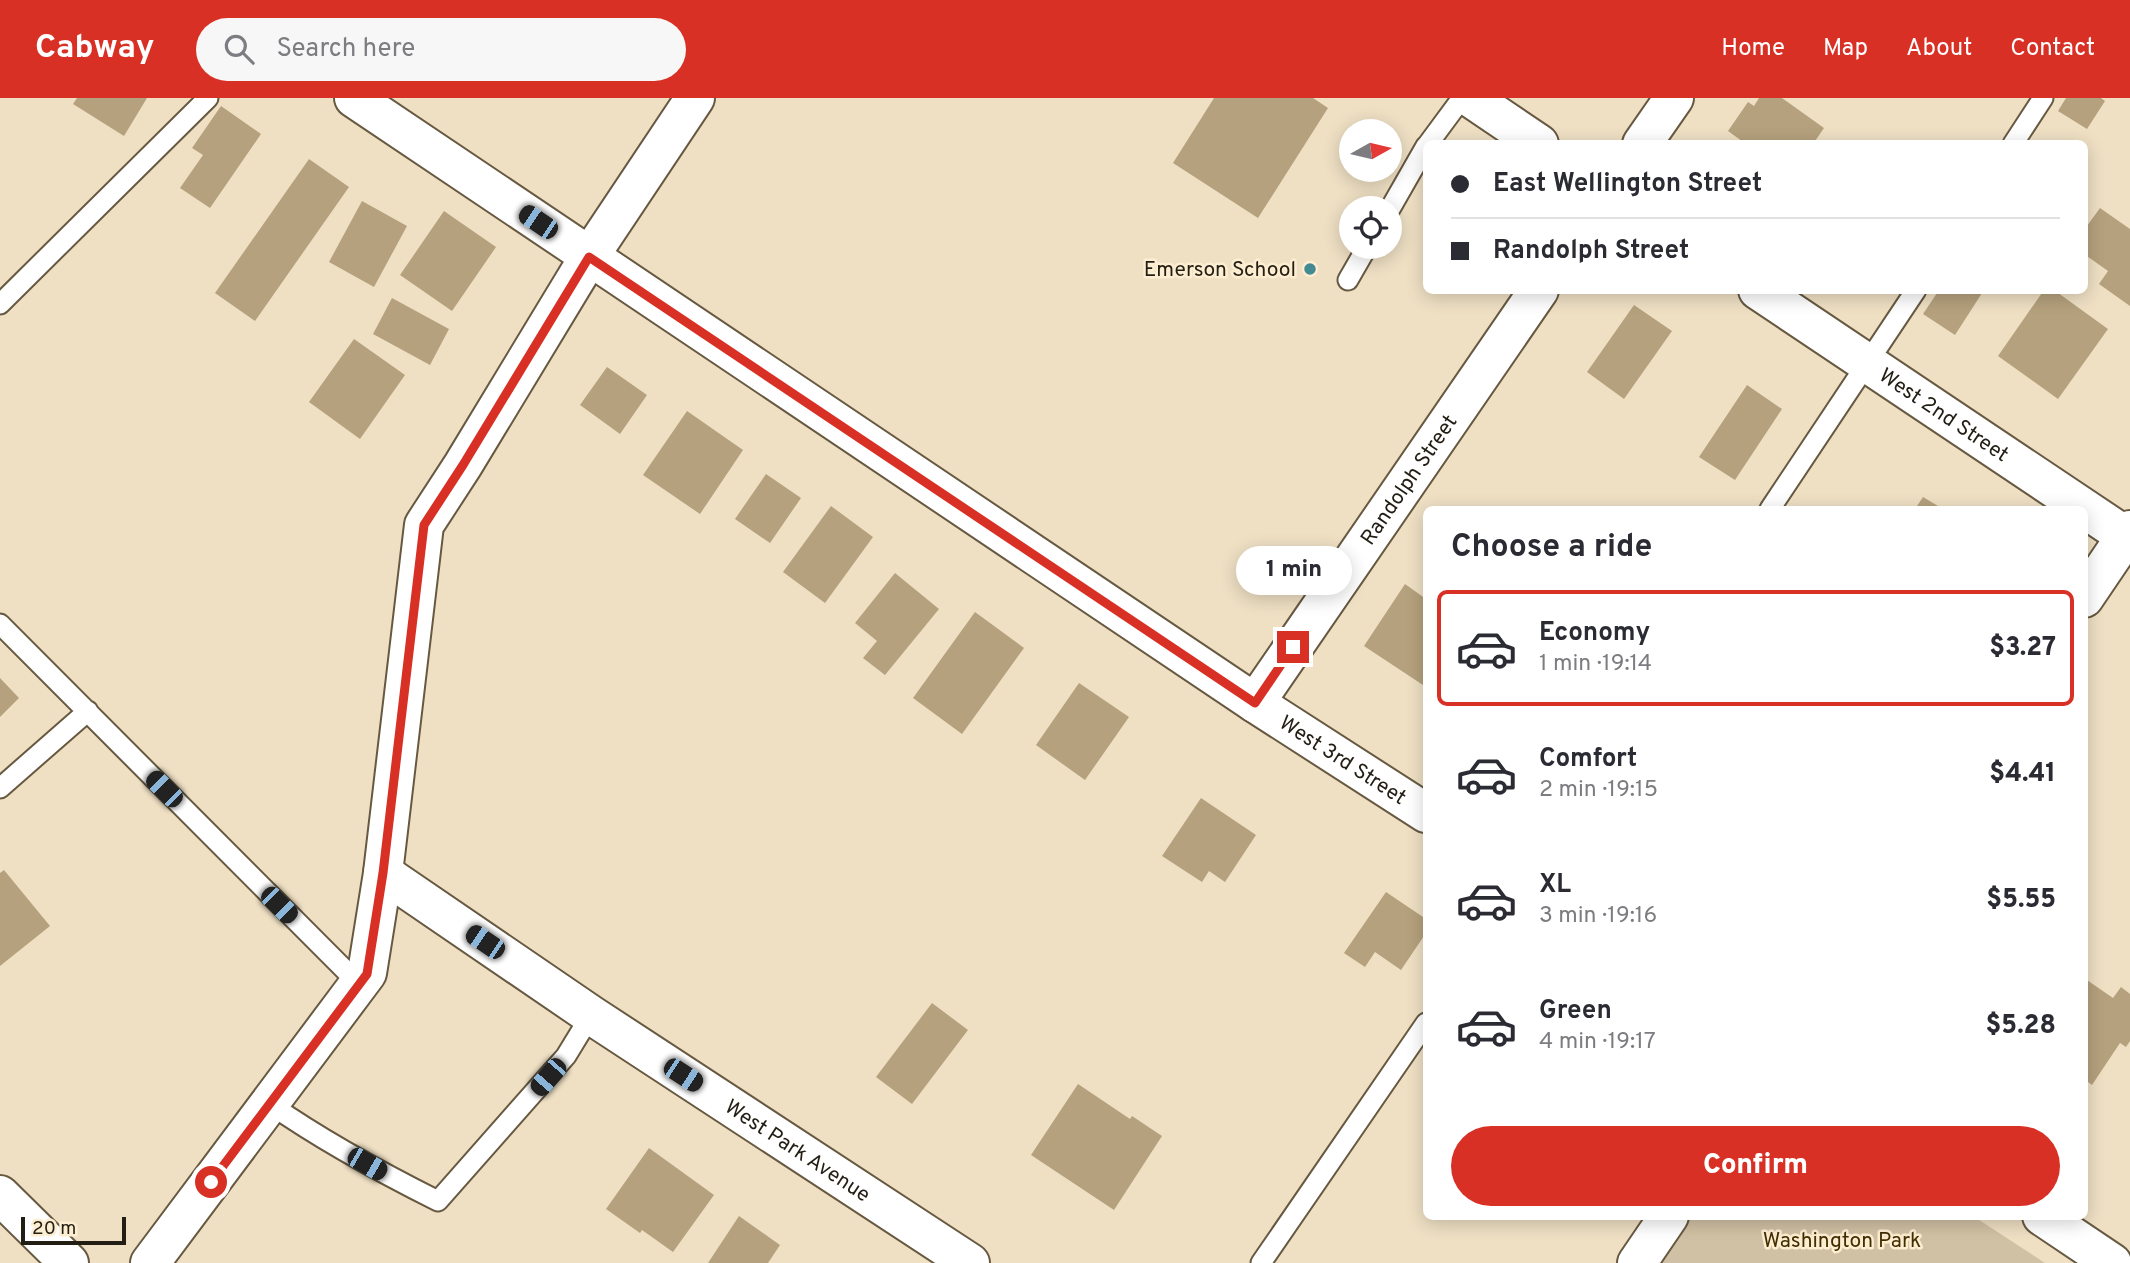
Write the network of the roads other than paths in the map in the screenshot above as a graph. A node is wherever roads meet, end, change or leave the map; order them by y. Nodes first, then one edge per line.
1 (208, 98) edge
2 (354, 98) edge
3 (695, 98) edge
4 (1462, 98) edge
5 (1471, 98) edge
6 (1674, 98) edge
7 (2043, 98) edge
8 (1431, 140) edge
9 (1533, 140) edge
10 (1645, 140) edge
11 (2016, 140) edge
12 (1423, 152) edge
13 (1398, 196) edge
14 (589, 257) junction
15 (1360, 259) edge
16 (1348, 280) dead end
17 (1536, 294) edge
18 (1764, 294) edge
19 (1913, 294) edge
20 (0, 304) edge
21 (1867, 363) junction
22 (1772, 506) edge
23 (2085, 506) edge
24 (2088, 508) edge
25 (2129, 535) edge
26 (2088, 592) edge
27 (0, 624) edge
28 (1255, 703) junction
29 (88, 711) junction
30 (0, 788) edge
31 (1423, 811) edge
32 (383, 873) junction
33 (359, 984) junction
34 (591, 1015) junction
35 (1423, 1027) edge
36 (270, 1104) junction
37 (0, 1195) edge
38 (1666, 1220) edge
39 (2048, 1220) edge
40 (69, 1263) edge
41 (150, 1263) edge
42 (970, 1263) edge
43 (1261, 1263) edge
44 (1637, 1263) edge
45 (2112, 1263) edge

1 - 20 lane
2 - 14 street, West 3rd Street
3 - 14 street
4 - 8 lane
5 - 9 street
6 - 10 street
7 - 11 lane
12 - 13 lane
14 - 28 street, West 3rd Street
14 - 32 street
15 - 16 lane
17 - 28 street, Randolph Street
18 - 21 street, West 2nd Street
19 - 21 lane
21 - 22 lane
21 - 23 street, West 2nd Street
24 - 25 street, West 2nd Street
25 - 26 street
27 - 29 lane
28 - 31 street, West 3rd Street
29 - 30 lane
29 - 33 lane
32 - 33 street
32 - 34 street, West Park Avenue
33 - 36 street
34 - 36 lane
34 - 42 street, West Park Avenue
35 - 43 lane
36 - 41 street
37 - 40 street
38 - 44 street
39 - 45 street

